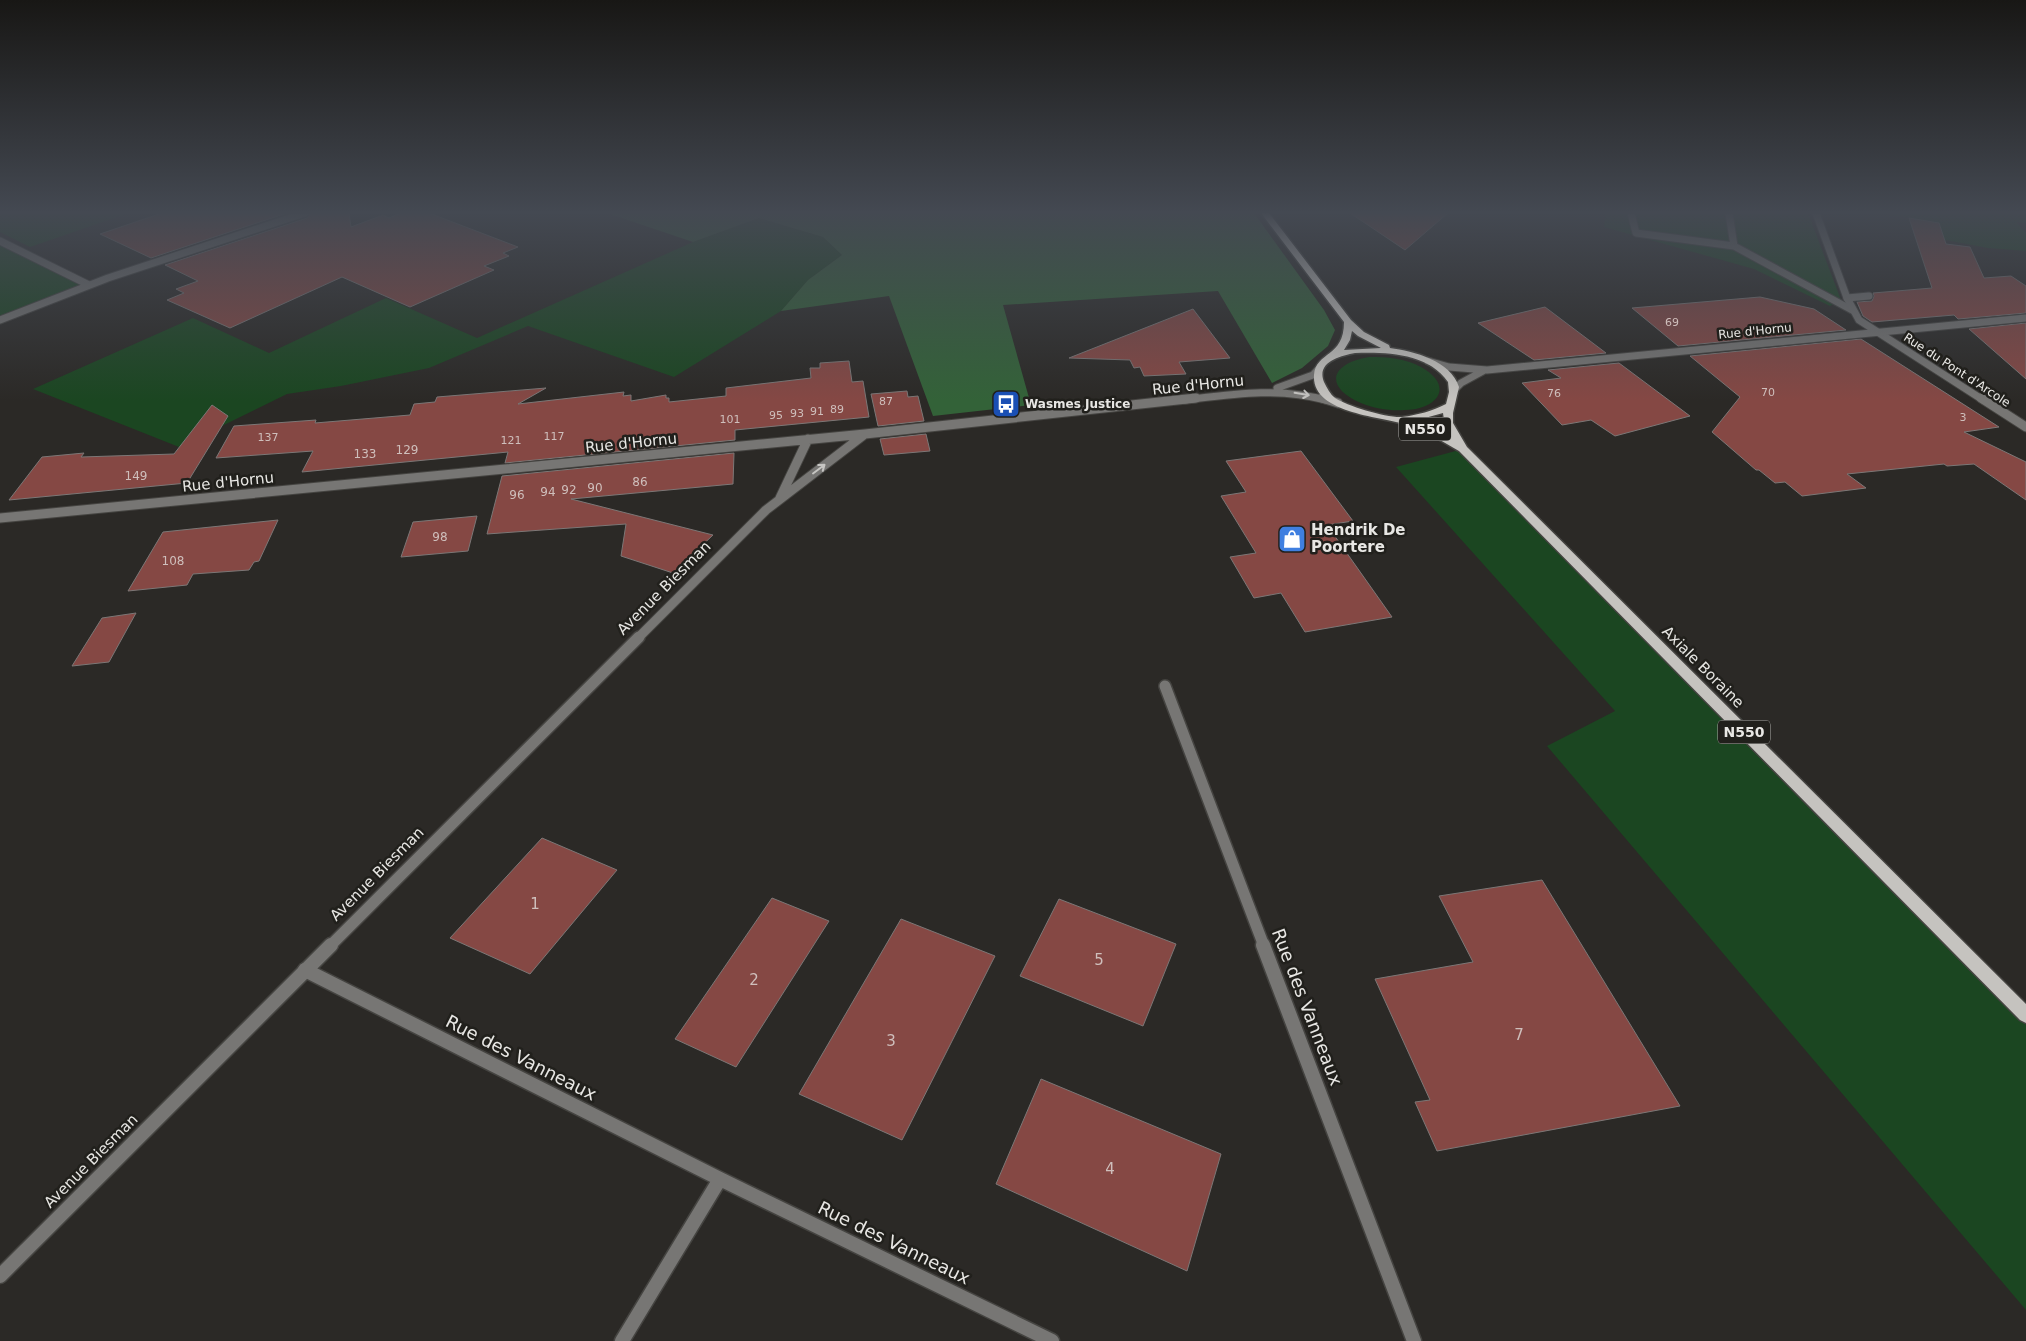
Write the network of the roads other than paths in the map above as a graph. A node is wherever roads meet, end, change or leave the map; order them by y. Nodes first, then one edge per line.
1 (70, 276) edge
2 (117, 276) edge
3 (1313, 276) edge
4 (1787, 276) edge
5 (1838, 276) edge
6 (89, 285) junction
7 (1869, 296) dead end
8 (1846, 298) junction
9 (1852, 310) junction
10 (2026, 318) edge
11 (0, 320) edge
12 (1348, 322) junction
13 (1876, 331) junction
14 (1398, 351) junction
15 (1335, 355) junction
16 (1427, 361) junction
17 (1321, 366) junction
18 (1487, 370) junction
19 (1456, 389) junction
20 (1264, 391) junction
21 (1339, 403) junction
22 (1449, 406) junction
23 (1384, 418) junction
24 (2026, 427) edge
25 (865, 434) junction
26 (808, 439) junction
27 (1463, 449) junction
28 (780, 498) junction
29 (0, 518) edge
30 (1165, 686) dead end
31 (305, 970) junction
32 (2026, 1015) edge
33 (720, 1179) junction
34 (0, 1276) edge
35 (622, 1341) edge
36 (1052, 1341) edge
37 (1414, 1341) edge

1 - 6 street
2 - 6 street
3 - 12 main road
4 - 9 street
5 - 8 street
6 - 11 street
7 - 8 street
8 - 9 street
9 - 13 street, Rue du Pont d'Arcole
10 - 13 street, Rue d'Hornu
12 - 14 main road
12 - 15 main road
13 - 18 street, Rue d'Hornu
13 - 24 street, Rue du Pont d'Arcole
14 - 15 main road
14 - 16 main road
15 - 17 main road
16 - 18 street
16 - 19 main road
17 - 20 street
17 - 21 main road, Axiale Boraine / N550
18 - 19 street
19 - 22 main road, Axiale Boraine / N550
20 -> 21 street
20 - 25 street, Rue d'Hornu
21 - 23 main road, Axiale Boraine / N550
22 - 23 main road, Axiale Boraine / N550
22 - 27 main road, Axiale Boraine / N550
23 - 27 main road, Axiale Boraine / N550
25 - 26 street, Rue d'Hornu
28 -> 25 street, Avenue Biesman
26 - 28 street, Avenue Biesman
26 - 29 street, Rue d'Hornu
27 - 32 main road, Axiale Boraine / N550
28 - 31 street, Avenue Biesman
30 - 37 street, Rue des Vanneaux
31 - 33 street, Rue des Vanneaux
31 - 34 street, Avenue Biesman
33 - 35 street
33 - 36 street, Rue des Vanneaux

